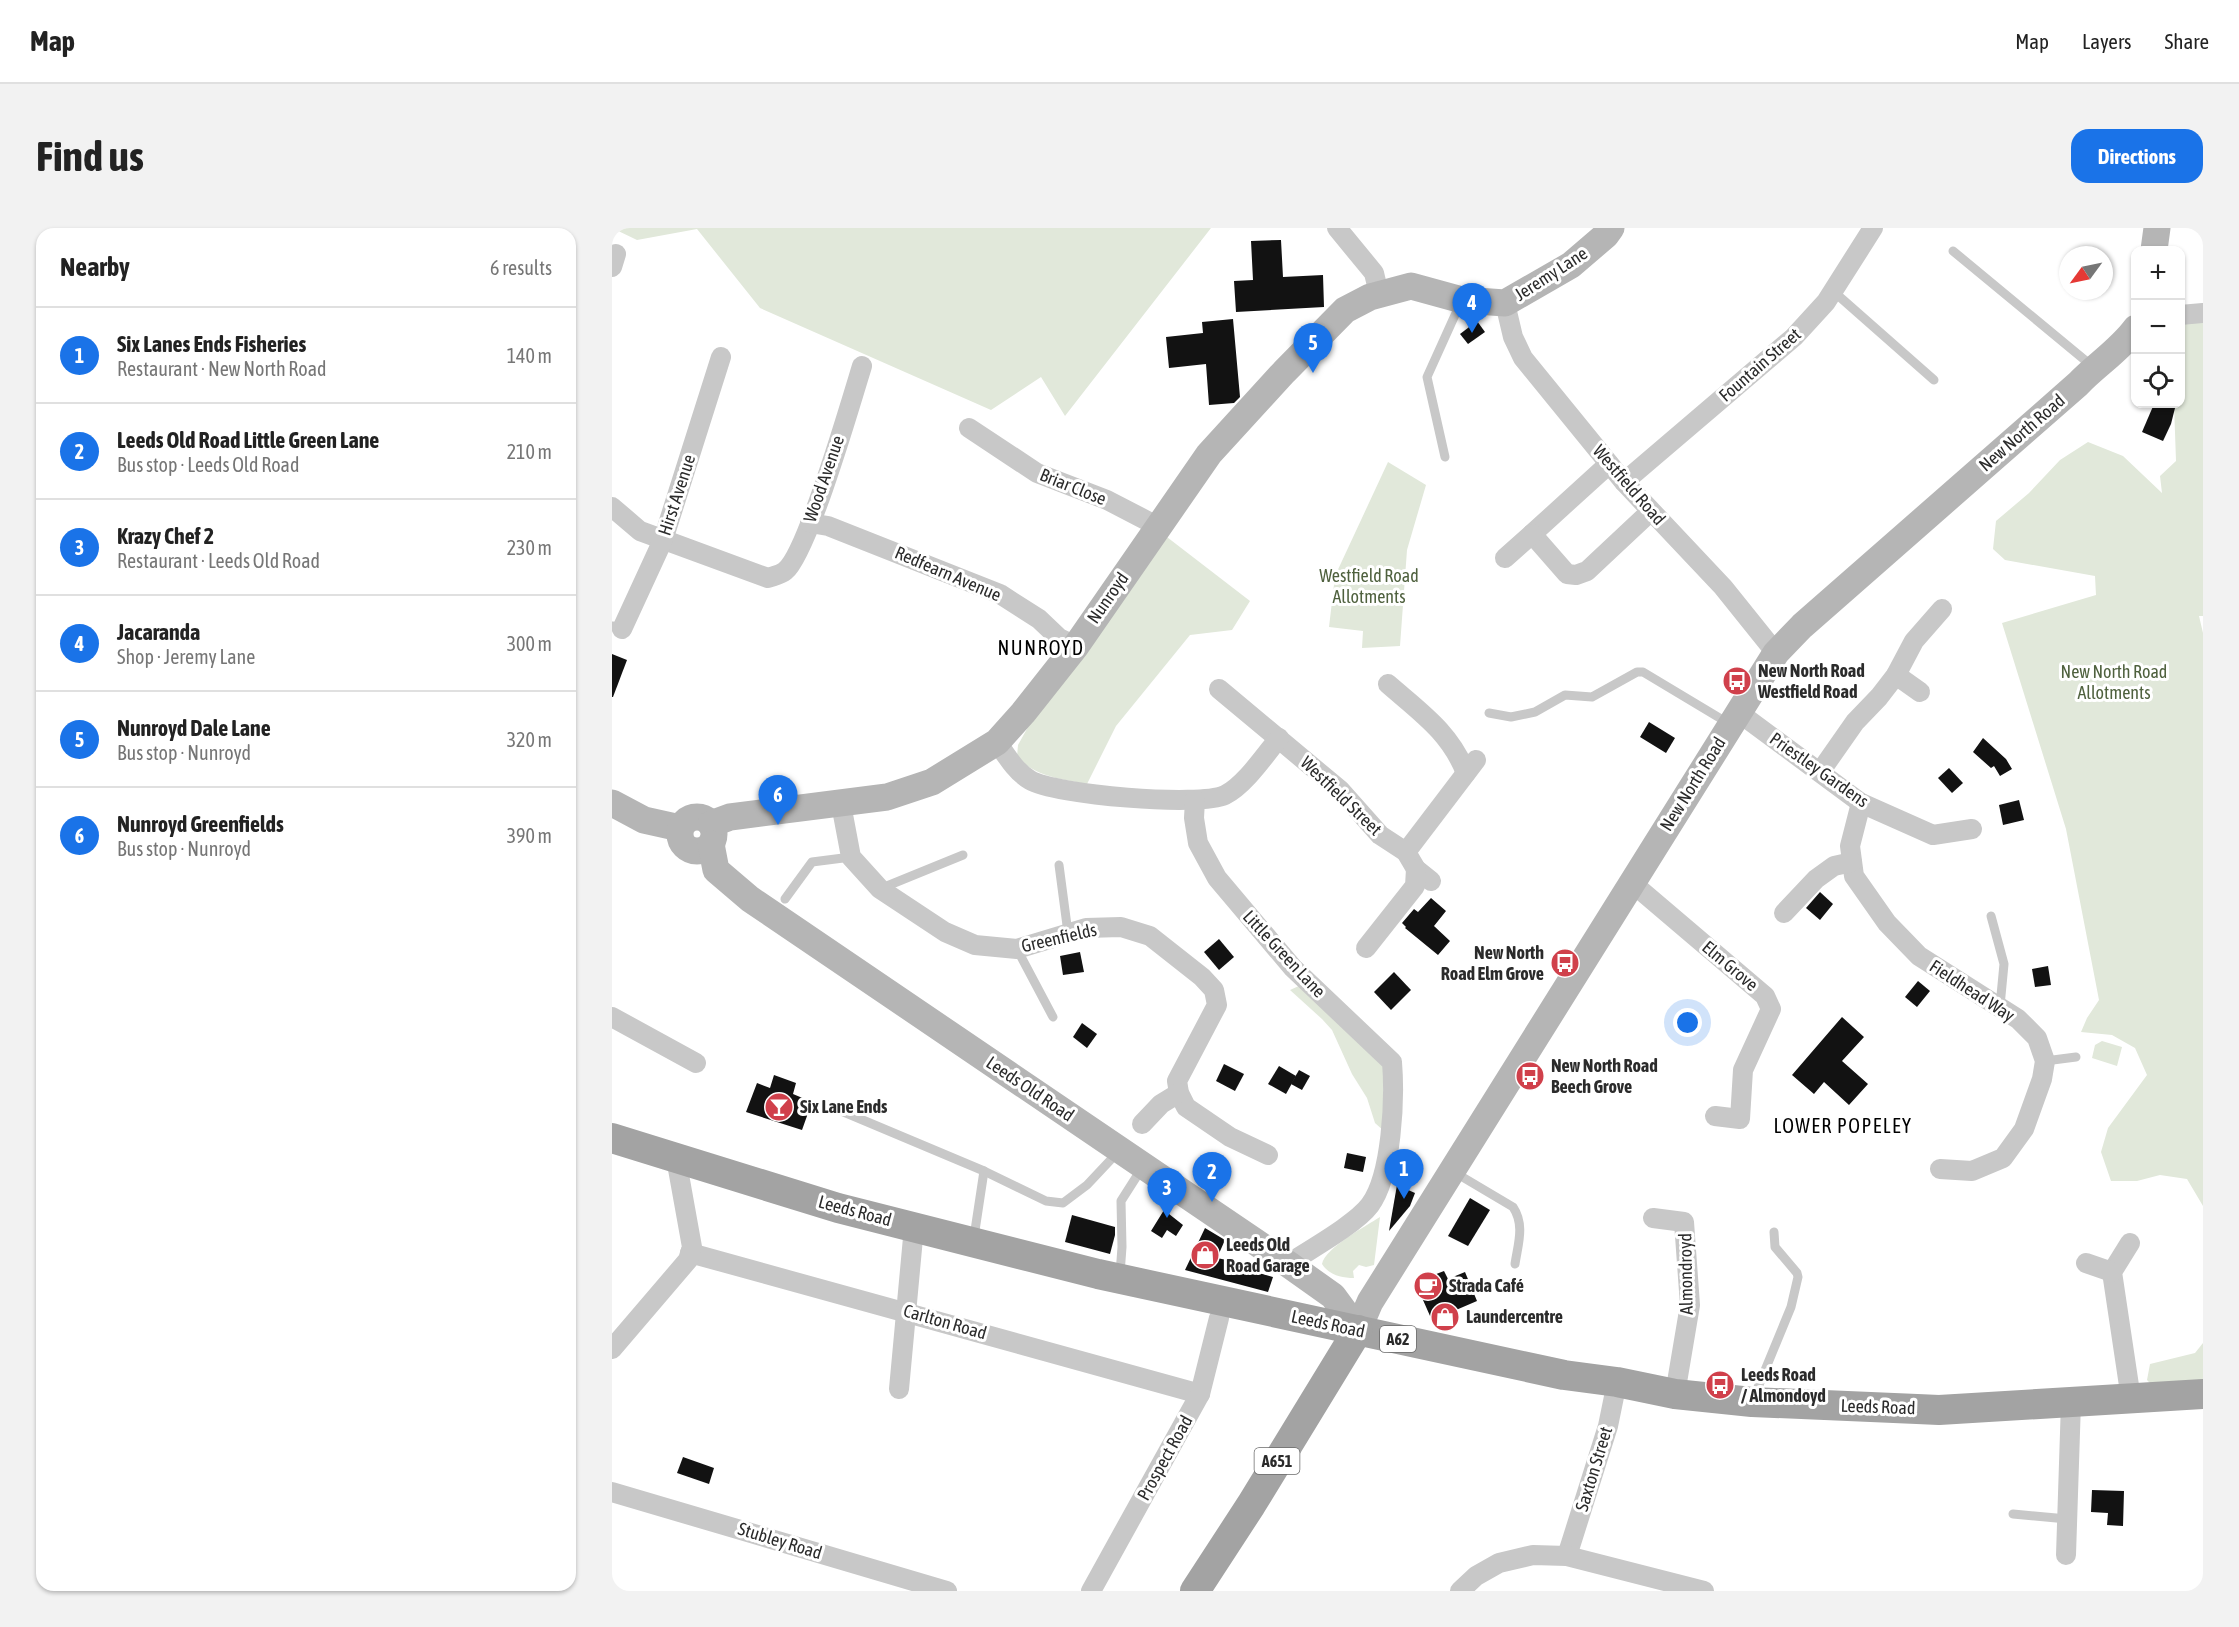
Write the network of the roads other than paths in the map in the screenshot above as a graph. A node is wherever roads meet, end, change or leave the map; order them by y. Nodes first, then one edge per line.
1 (1336, 228) edge
2 (1611, 228) edge
3 (1872, 228) edge
4 (1953, 251) dead end
5 (1833, 291) junction
6 (1379, 294) junction
7 (1462, 300) junction
8 (1505, 303) junction
9 (2203, 313) edge
10 (2185, 315) edge
11 (2131, 334) edge
12 (721, 357) dead end
13 (862, 366) dead end
14 (2094, 367) junction
15 (1934, 380) dead end
16 (969, 428) dead end
17 (1445, 457) dead end
18 (1610, 464) junction
19 (1624, 482) junction
20 (612, 507) edge
21 (1650, 512) junction
22 (810, 523) junction
23 (1157, 526) junction
24 (1532, 534) junction
25 (663, 540) junction
26 (1505, 558) dead end
27 (1942, 609) dead end
28 (620, 629) edge
29 (1076, 646) junction
30 (1776, 652) junction
31 (1896, 675) junction
32 (1388, 684) dead end
33 (1219, 689) dead end
34 (1920, 692) dead end
35 (1489, 713) dead end
36 (1734, 718) junction
37 (1279, 738) junction
38 (997, 742) junction
39 (1820, 772) junction
40 (1195, 800) junction
41 (612, 803) edge
42 (1861, 803) junction
43 (841, 804) junction
44 (1972, 829) dead end
45 (711, 834) junction
46 (1406, 852) junction
47 (963, 855) dead end
48 (851, 857) junction
49 (1852, 862) junction
50 (1059, 865) dead end
51 (1416, 869) junction
52 (1431, 881) dead end
53 (1631, 882) junction
54 (880, 889) junction
55 (785, 899) dead end
56 (1784, 913) dead end
57 (1991, 916) dead end
58 (1068, 933) junction
59 (1366, 948) dead end
60 (1017, 949) junction
61 (2000, 1006) junction
62 (612, 1017) edge
63 (1053, 1017) dead end
64 (2076, 1057) dead end
65 (2045, 1061) junction
66 (696, 1063) dead end
67 (1179, 1093) junction
68 (827, 1105) dead end
69 (1715, 1116) dead end
70 (1142, 1125) dead end
71 (612, 1138) edge
72 (1119, 1150) junction
73 (1268, 1155) dead end
74 (676, 1158) junction
75 (1143, 1166) junction
76 (1940, 1169) dead end
77 (1452, 1170) junction
78 (984, 1171) junction
79 (1653, 1218) dead end
80 (914, 1227) junction
81 (1773, 1232) dead end
82 (973, 1242) junction
83 (2130, 1244) dead end
84 (690, 1253) junction
85 (2085, 1263) dead end
86 (1288, 1264) junction
87 (1515, 1264) dead end
88 (2112, 1272) junction
89 (1120, 1279) junction
90 (906, 1311) junction
91 (1219, 1318) dead end
92 (1358, 1330) junction
93 (612, 1349) edge
94 (1617, 1382) junction
95 (899, 1389) dead end
96 (1200, 1394) junction
97 (1675, 1394) junction
98 (2203, 1394) edge
99 (2131, 1398) junction
100 (1752, 1402) junction
101 (2071, 1402) junction
102 (612, 1492) edge
103 (2013, 1514) dead end
104 (2067, 1519) junction
105 (2066, 1555) dead end
106 (1567, 1556) junction
107 (947, 1591) edge
108 (1091, 1591) edge
109 (1195, 1591) edge
110 (1460, 1591) edge
111 (1704, 1591) edge

1 - 6 street
2 - 8 street, Jeremy Lane
3 - 5 street, Fountain Street
4 - 14 lane
5 - 15 lane
5 - 19 street, Fountain Street
6 - 7 street, Jeremy Lane
6 - 23 street, Nunroyd
7 - 8 street, Jeremy Lane
7 - 17 lane
8 - 18 street, Westfield Road
9 - 10 street
11 - 14 street, New North Road
12 - 25 street, Hirst Avenue
13 - 22 street, Wood Avenue
14 - 30 street, New North Road
16 - 23 street, Briar Close
18 - 19 street, Westfield Road
18 - 24 street
19 - 21 street, Westfield Road
20 - 25 street
21 - 24 street
21 - 30 street, Westfield Road
22 - 25 street, Wood Avenue
22 - 29 street, Redfearn Avenue
23 - 29 street, Nunroyd
24 - 26 street
25 - 28 street, Hirst Avenue
27 - 31 street
29 - 38 street, Nunroyd
30 - 36 street, New North Road
31 - 34 street
31 - 39 street
32 - 46 street
33 - 37 street, Westfield Street
35 - 36 lane
36 - 39 street, Priestley Gardens
36 - 53 street, New North Road
37 - 40 street
37 - 46 street, Westfield Street
38 - 40 street
38 - 43 street, Nunroyd
39 - 42 street, Priestley Gardens
40 - 86 street, Little Green Lane
41 - 45 street
42 - 44 street, Priestley Gardens
42 - 49 street, Fieldhead Way
43 - 45 street, Nunroyd
43 - 48 street
45 - 72 street, Leeds Old Road
46 - 51 street, Westfield Street
47 - 54 lane
48 - 54 street, Greenfields
48 - 55 lane
49 - 56 street
49 - 61 street, Fieldhead Way
50 - 58 lane
51 - 52 street, Westfield Street
51 - 59 street
53 - 69 street, Elm Grove
53 - 77 street, New North Road
54 - 60 street, Greenfields
57 - 61 lane
58 - 60 street, Greenfields
58 - 67 street, Greenfields
60 - 63 lane
61 - 65 street, Fieldhead Way
62 - 66 street
64 - 65 lane
65 - 76 street
67 - 70 street
67 - 73 street
68 - 78 lane
71 - 74 main road, Leeds Road / A62
72 - 75 street, Leeds Old Road
72 - 78 lane
74 - 80 main road, Leeds Road / A62
74 - 84 street
75 - 86 street, Leeds Old Road
75 - 89 lane
77 - 87 lane
77 - 92 street, New North Road
78 - 82 lane
79 - 97 street, Almondroyd
80 - 82 main road, Leeds Road / A62
80 - 90 street
81 - 100 lane
82 - 89 main road, Leeds Road / A62
83 - 88 street
84 - 90 street, Carlton Road
84 - 93 street
85 - 88 street
86 - 92 street, Leeds Old Road
88 - 99 street
89 - 92 main road, Leeds Road / A62
90 - 95 street
90 - 96 street, Carlton Road
91 - 96 street, Prospect Road
92 - 94 main road, Leeds Road / A62
92 - 109 main road, A651
94 - 97 main road, Leeds Road / A62
94 - 106 street, Saxton Street
96 - 108 street, Prospect Road
97 - 100 main road, Leeds Road / A62
98 - 99 main road, Leeds Road / A62
99 - 101 main road, Leeds Road / A62
100 - 101 main road, Leeds Road / A62
101 - 104 street
102 - 107 street, Stubley Road
103 - 104 lane
104 - 105 street
106 - 110 street
106 - 111 street

